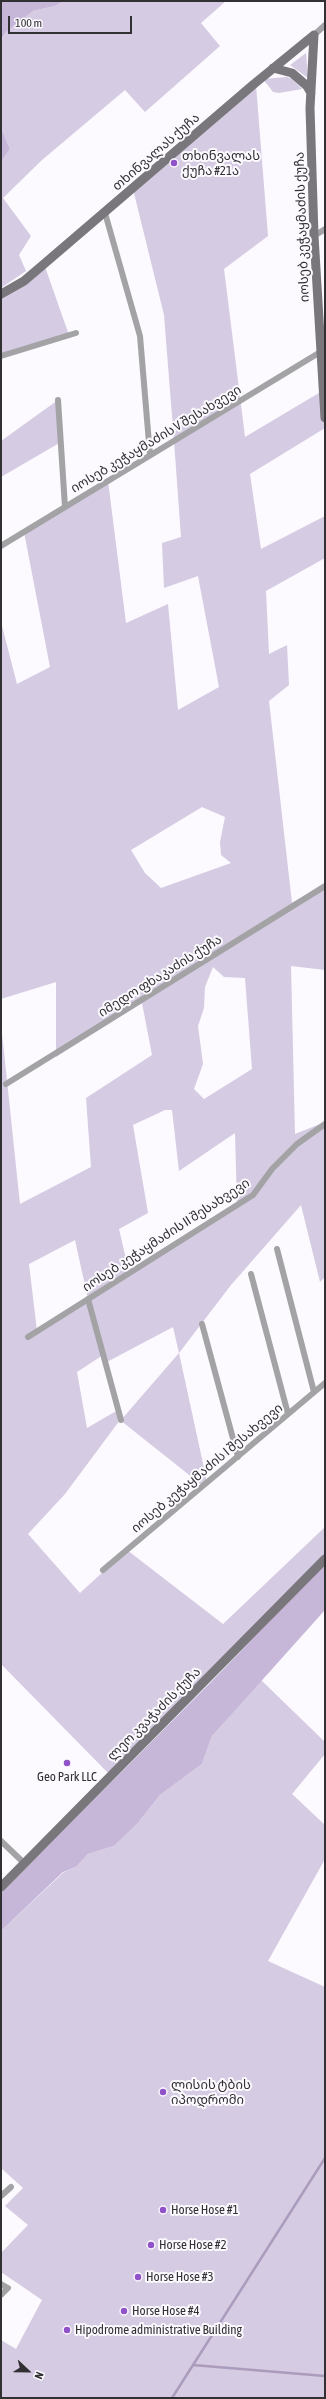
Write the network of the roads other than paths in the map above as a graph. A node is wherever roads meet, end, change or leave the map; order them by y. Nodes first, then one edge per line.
1 (325, 25) edge
2 (314, 35) junction
3 (273, 68) junction
4 (311, 93) junction
5 (105, 213) junction
6 (325, 229) edge
7 (314, 236) junction
8 (1, 294) edge
9 (76, 333) dead end
10 (322, 351) junction
11 (1, 356) edge
12 (324, 372) edge
13 (58, 400) dead end
14 (325, 418) edge
15 (150, 455) junction
16 (64, 507) junction
17 (1, 546) edge
18 (325, 886) edge
19 (6, 1084) dead end
20 (325, 1124) edge
21 (277, 1250) dead end
22 (251, 1274) dead end
23 (88, 1298) junction
24 (202, 1324) dead end
25 (28, 1337) dead end
26 (325, 1383) edge
27 (314, 1392) junction
28 (288, 1414) junction
29 (120, 1420) dead end
30 (238, 1457) junction
31 (325, 1559) edge
32 (103, 1570) dead end
33 (1, 1841) edge
34 (24, 1863) junction
35 (1, 1887) edge
36 (11, 2187) dead end
37 (1, 2196) edge
38 (1, 2284) edge
39 (1, 2295) edge

1 - 2 street, თხინვალას ქუჩა
2 - 3 street, თხინვალას ქუჩა
2 - 4 street, იოსებ კეჭაყმაძის ქუჩა
3 - 4 street
3 - 5 street, თხინვალას ქუჩა
4 - 7 street, იოსებ კეჭაყმაძის ქუჩა
5 - 8 street, თხინვალას ქუჩა
5 - 15 street
6 - 7 street
7 - 10 street, იოსებ კეჭაყმაძის ქუჩა
9 - 11 street
10 - 12 street, იოსებ კეჭაყმაძის ქუჩა
10 - 15 street, იოსებ კეჭაყმაძის V შესახვევი
12 - 14 street, იოსებ კეჭაყმაძის ქუჩა
13 - 16 street
15 - 16 street, იოსებ კეჭაყმაძის V შესახვევი
16 - 17 street, იოსებ კეჭაყმაძის V შესახვევი
18 - 19 street, იმედო ფხაკაძის ქუჩა
20 - 23 street, იოსებ კეჭაყმაძის II შესახვევი
21 - 27 street
22 - 28 street
23 - 25 street, იოსებ კეჭაყმაძის II შესახვევი
23 - 29 street
24 - 30 street
26 - 27 street, იოსებ კეჭაყმაძის I შესახვევი
27 - 28 street, იოსებ კეჭაყმაძის I შესახვევი
28 - 30 street, იოსებ კეჭაყმაძის I შესახვევი
30 - 32 street, იოსებ კეჭაყმაძის I შესახვევი
31 - 34 street, ლეო კვაჭაძის ქუჩა
33 - 34 street
34 - 35 street, ლეო კვაჭაძის ქუჩა
36 - 37 street
38 - 39 street

